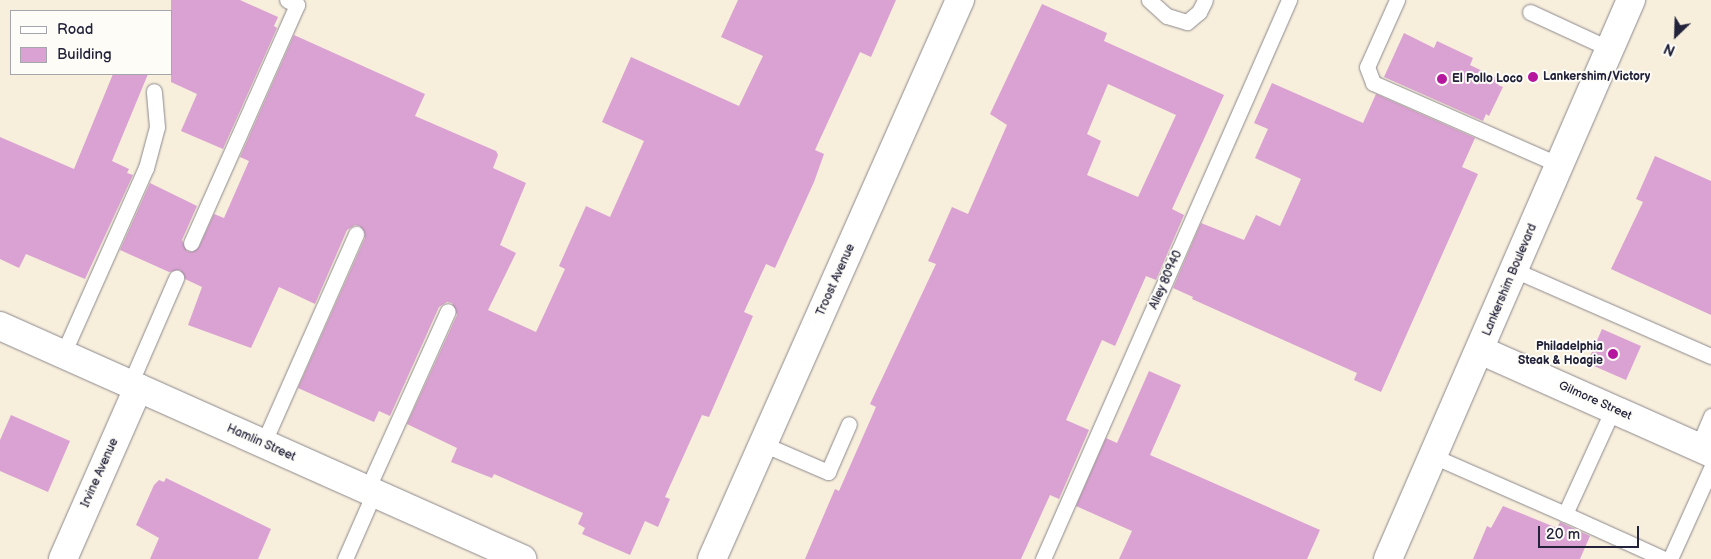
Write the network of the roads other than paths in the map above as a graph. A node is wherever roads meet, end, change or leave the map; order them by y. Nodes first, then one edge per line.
1 (287, 0) edge
2 (960, 0) edge
3 (1149, 0) edge
4 (1205, 0) edge
5 (1289, 0) edge
6 (1397, 0) edge
7 (1631, 0) edge
8 (1530, 12) dead end
9 (1610, 49) junction
10 (154, 92) dead end
11 (1560, 165) junction
12 (356, 234) dead end
13 (192, 243) dead end
14 (1514, 270) junction
15 (176, 278) dead end
16 (448, 311) dead end
17 (0, 326) edge
18 (1480, 350) junction
19 (63, 354) junction
20 (1711, 356) edge
21 (134, 386) junction
22 (1614, 409) junction
23 (1711, 416) edge
24 (849, 424) dead end
25 (262, 444) junction
26 (763, 444) junction
27 (1433, 456) junction
28 (1706, 456) edge
29 (370, 492) junction
30 (1565, 514) junction
31 (62, 559) edge
32 (345, 559) edge
33 (522, 559) edge
34 (712, 559) edge
35 (1043, 559) edge
36 (1388, 559) edge
37 (1664, 559) edge
38 (1670, 559) edge

1 - 13 lane
2 - 26 street, Troost Avenue
3 - 4 lane
5 - 35 lane, Alley 80940
6 - 11 lane
7 - 9 street, Lankershim Boulevard
8 - 9 lane
9 - 11 street, Lankershim Boulevard
10 - 19 lane
11 - 14 street, Lankershim Boulevard
12 - 25 lane
14 - 18 street, Lankershim Boulevard
14 - 20 lane
15 - 21 lane
16 - 29 lane
17 - 19 street, Hamlin Street
18 - 22 street, Gilmore Street
18 - 27 street, Lankershim Boulevard
19 - 21 street, Hamlin Street
21 - 25 street, Hamlin Street
21 - 31 street, Irvine Avenue
22 - 28 street, Gilmore Street
22 - 30 lane
23 - 28 lane
24 - 26 lane
25 - 29 street, Hamlin Street
26 - 34 street, Troost Avenue
27 - 30 lane
27 - 36 street, Lankershim Boulevard
28 - 38 lane
29 - 32 lane
29 - 33 street, Hamlin Street
30 - 37 lane

